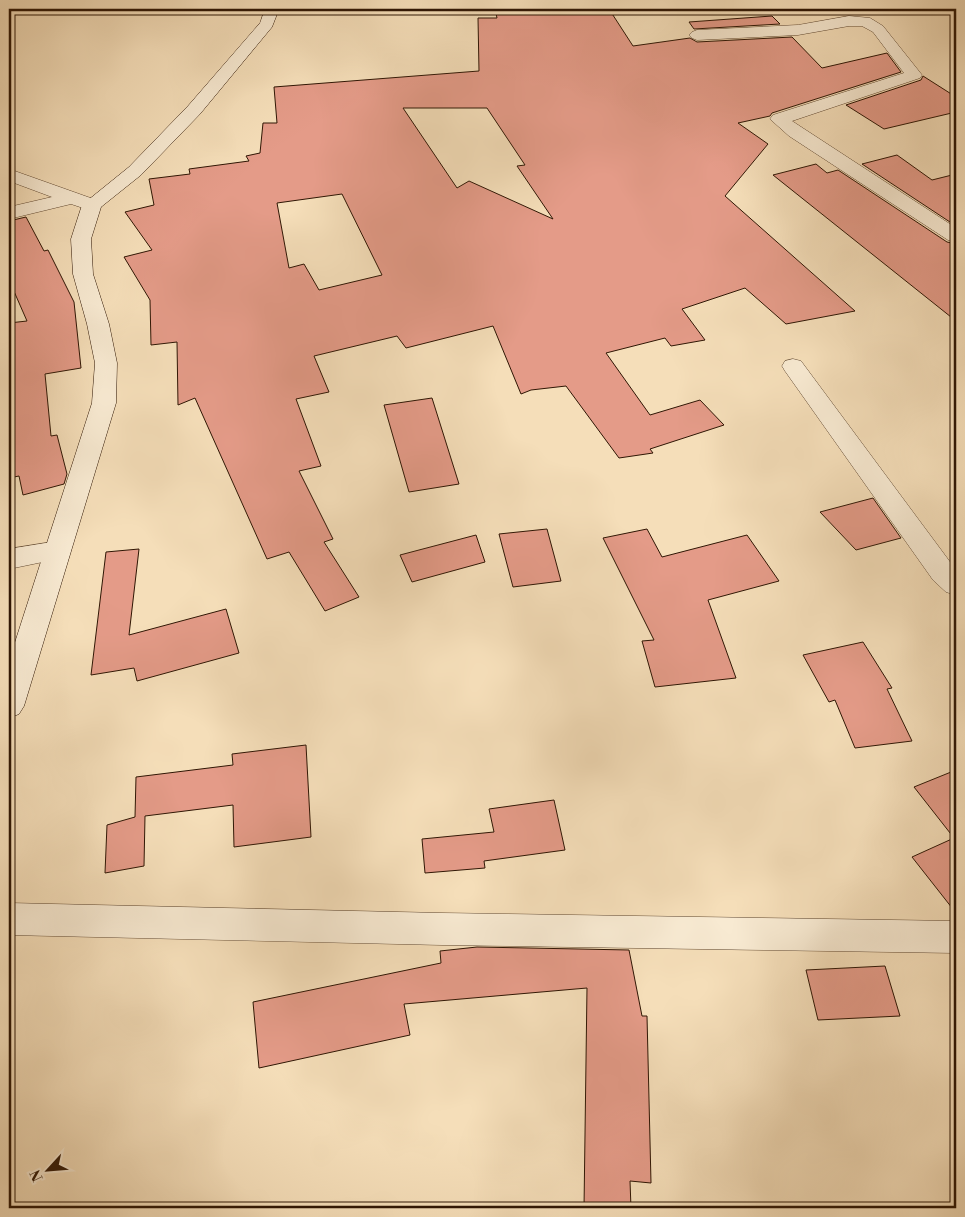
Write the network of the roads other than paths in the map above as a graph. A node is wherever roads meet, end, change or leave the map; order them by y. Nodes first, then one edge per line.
1 (272, 9) edge
2 (871, 15) edge
3 (697, 35) dead end
4 (9, 175) edge
5 (83, 201) junction
6 (9, 213) edge
7 (955, 236) edge
8 (793, 366) dead end
9 (58, 550) junction
10 (9, 559) edge
11 (956, 585) edge
12 (9, 706) edge
13 (9, 919) edge
14 (956, 937) edge

1 - 5 street
2 - 3 street
2 - 7 street
4 - 5 street
5 - 6 street
5 - 9 street
8 - 11 street
9 - 10 street
9 - 12 street
13 - 14 street

